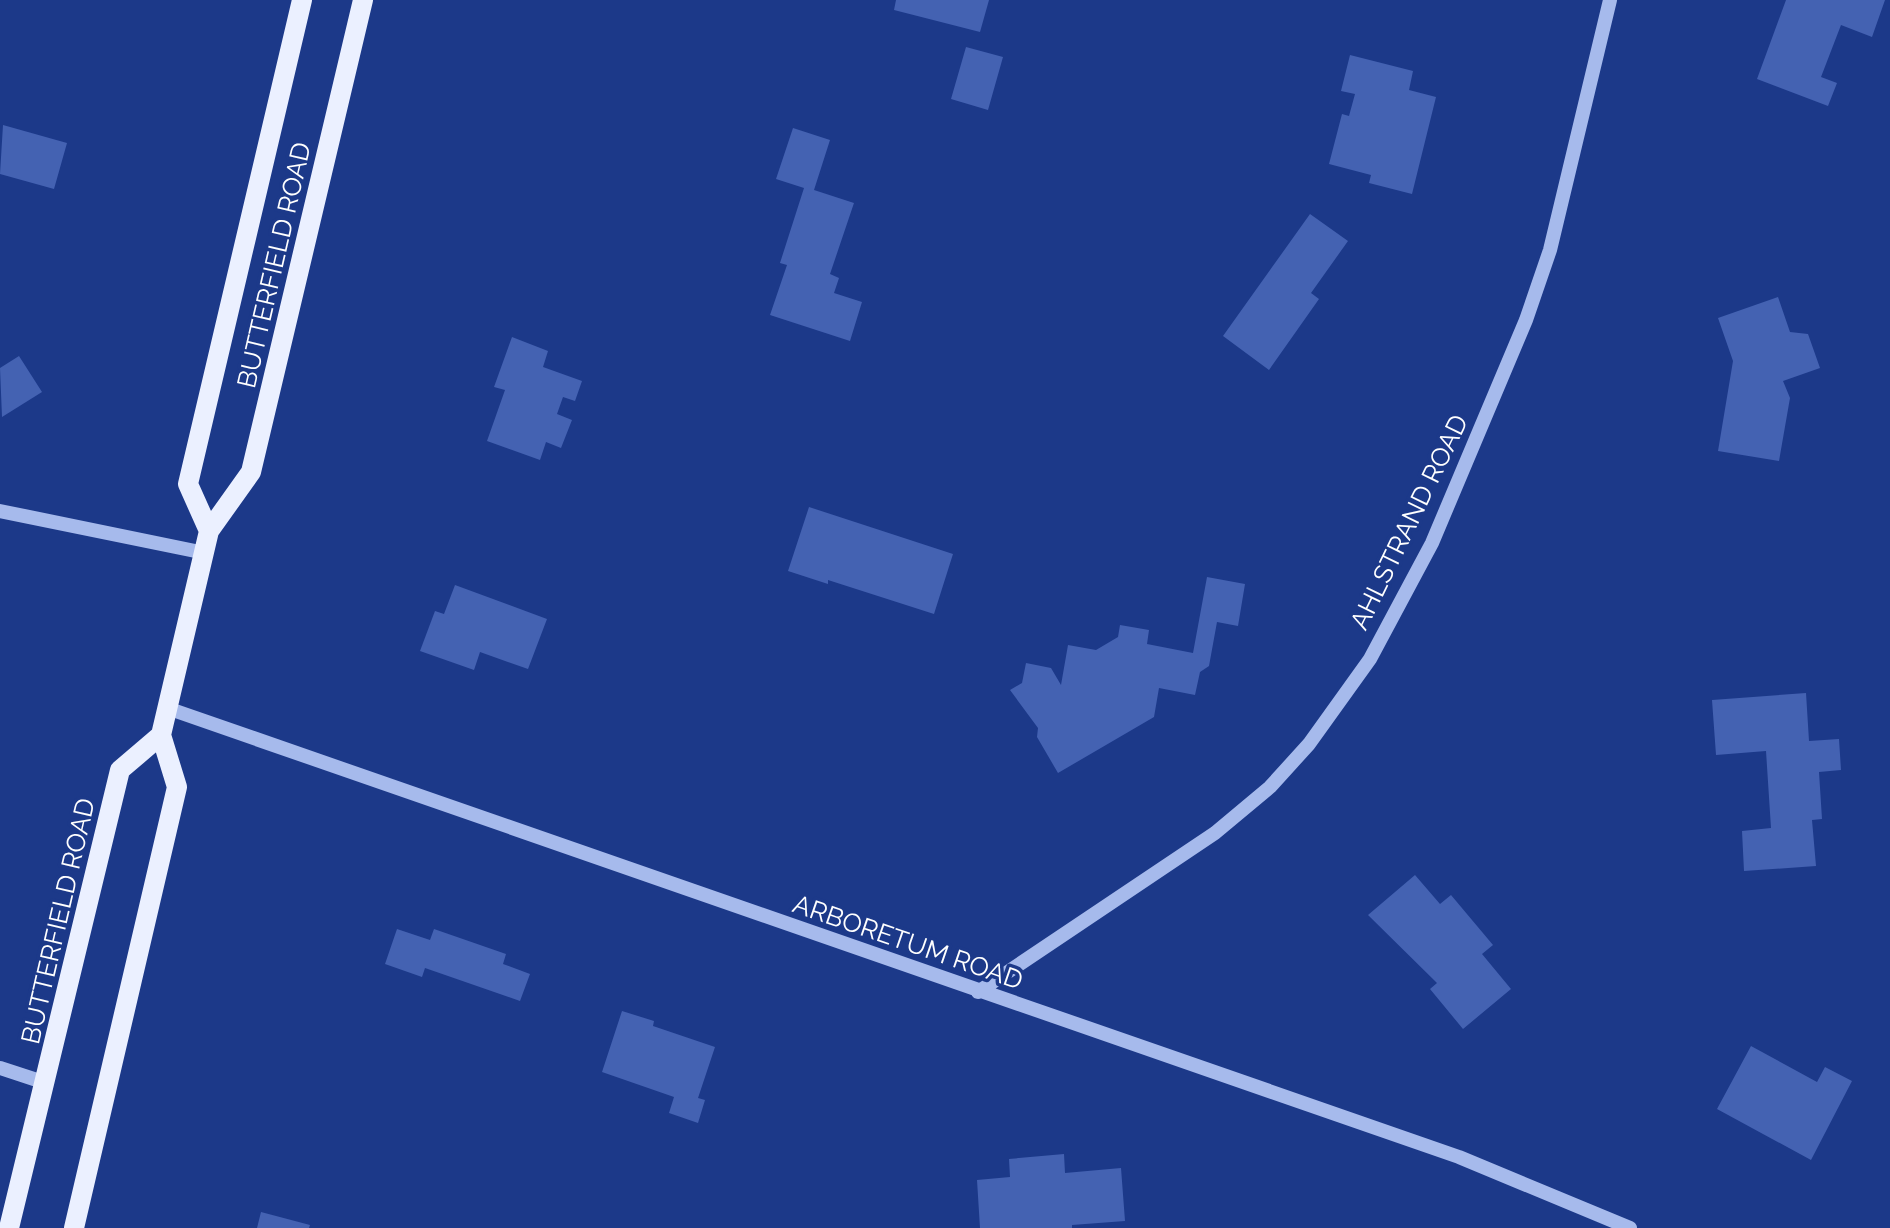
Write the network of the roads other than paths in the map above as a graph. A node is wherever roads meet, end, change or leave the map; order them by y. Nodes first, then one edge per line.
1 (302, 0) edge
2 (363, 0) edge
3 (1610, 0) edge
4 (0, 511) edge
5 (209, 531) junction
6 (205, 553) junction
7 (167, 708) junction
8 (161, 735) junction
9 (978, 992) junction
10 (0, 1068) edge
11 (46, 1083) junction
12 (9, 1228) edge
13 (74, 1228) edge
14 (1630, 1228) edge

1 - 5 main road, BUTTERFIELD ROAD
2 - 5 main road, BUTTERFIELD ROAD
3 - 9 street, AHLSTRAND ROAD
4 - 6 street
5 - 6 main road, BUTTERFIELD ROAD
6 - 7 main road, BUTTERFIELD ROAD
7 - 8 main road, BUTTERFIELD ROAD
7 - 9 street, ARBORETUM ROAD
8 - 11 main road, BUTTERFIELD ROAD
8 - 13 main road, BUTTERFIELD ROAD
9 - 14 street, ARBORETUM ROAD
10 - 11 street
11 - 12 main road, BUTTERFIELD ROAD

